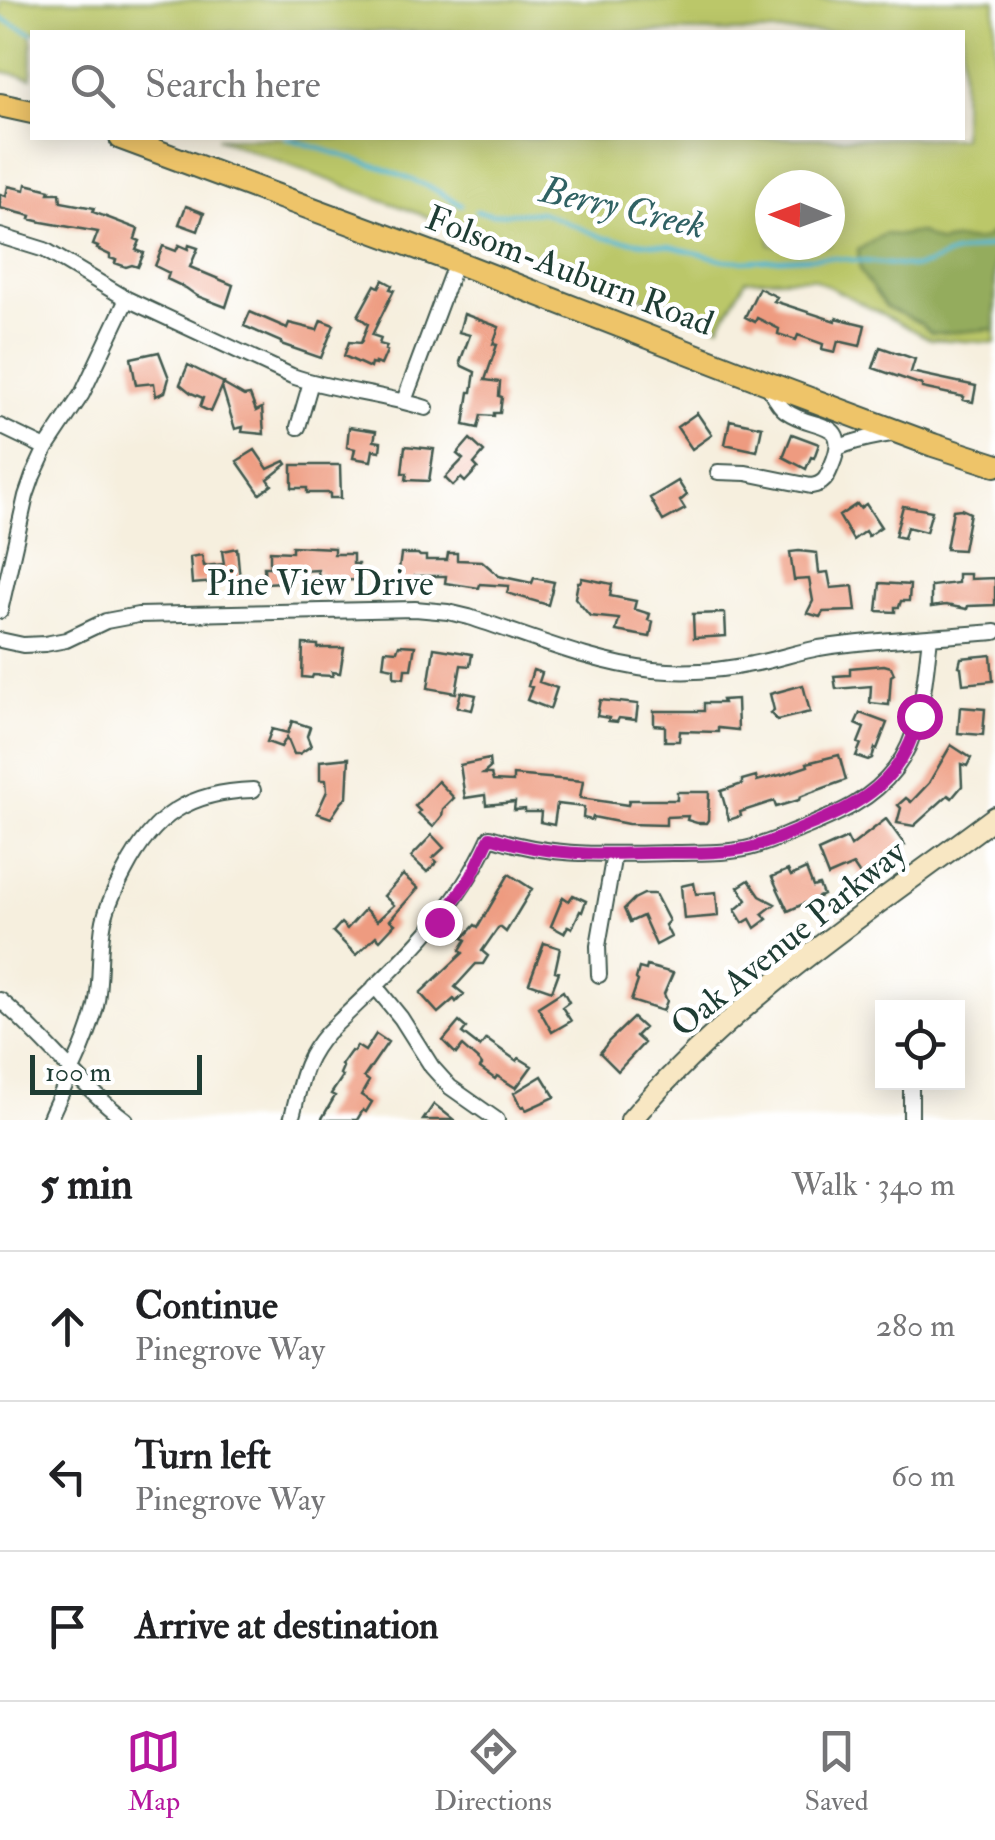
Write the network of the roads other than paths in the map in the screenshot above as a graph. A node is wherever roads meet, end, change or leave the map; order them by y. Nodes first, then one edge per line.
1 (0, 104) edge
2 (30, 112) edge
3 (126, 140) edge
4 (0, 236) edge
5 (456, 262) junction
6 (127, 299) junction
7 (310, 382) junction
8 (766, 383) junction
9 (404, 401) junction
10 (426, 408) dead end
11 (0, 426) edge
12 (298, 427) dead end
13 (898, 432) junction
14 (840, 447) junction
15 (46, 448) junction
16 (995, 465) edge
17 (718, 472) dead end
18 (0, 610) edge
19 (995, 632) edge
20 (930, 638) junction
21 (0, 640) edge
22 (253, 790) dead end
23 (995, 817) edge
24 (614, 854) junction
25 (598, 975) dead end
26 (375, 986) junction
27 (0, 1000) edge
28 (71, 1070) junction
29 (911, 1090) edge
30 (48, 1120) edge
31 (126, 1120) edge
32 (291, 1120) edge
33 (498, 1120) edge
34 (631, 1120) edge
35 (911, 1120) edge

1 - 2 main road
3 - 5 main road, Folsom-Auburn Road
4 - 6 street
5 - 8 main road, Folsom-Auburn Road
5 - 9 street
6 - 7 street
6 - 15 street
7 - 9 street
7 - 12 street
8 - 13 main road, Folsom-Auburn Road
8 - 14 street
9 - 10 street
11 - 15 street
13 - 14 street
13 - 16 main road, Folsom-Auburn Road
14 - 17 street
15 - 18 street
19 - 20 street, Pine View Drive
20 - 21 street, Pine View Drive
20 - 24 street
22 - 28 street
23 - 34 main road, Oak Avenue Parkway
24 - 25 street
24 - 26 street
26 - 32 street
26 - 33 street
27 - 28 street
28 - 30 street
28 - 31 street
29 - 35 street

